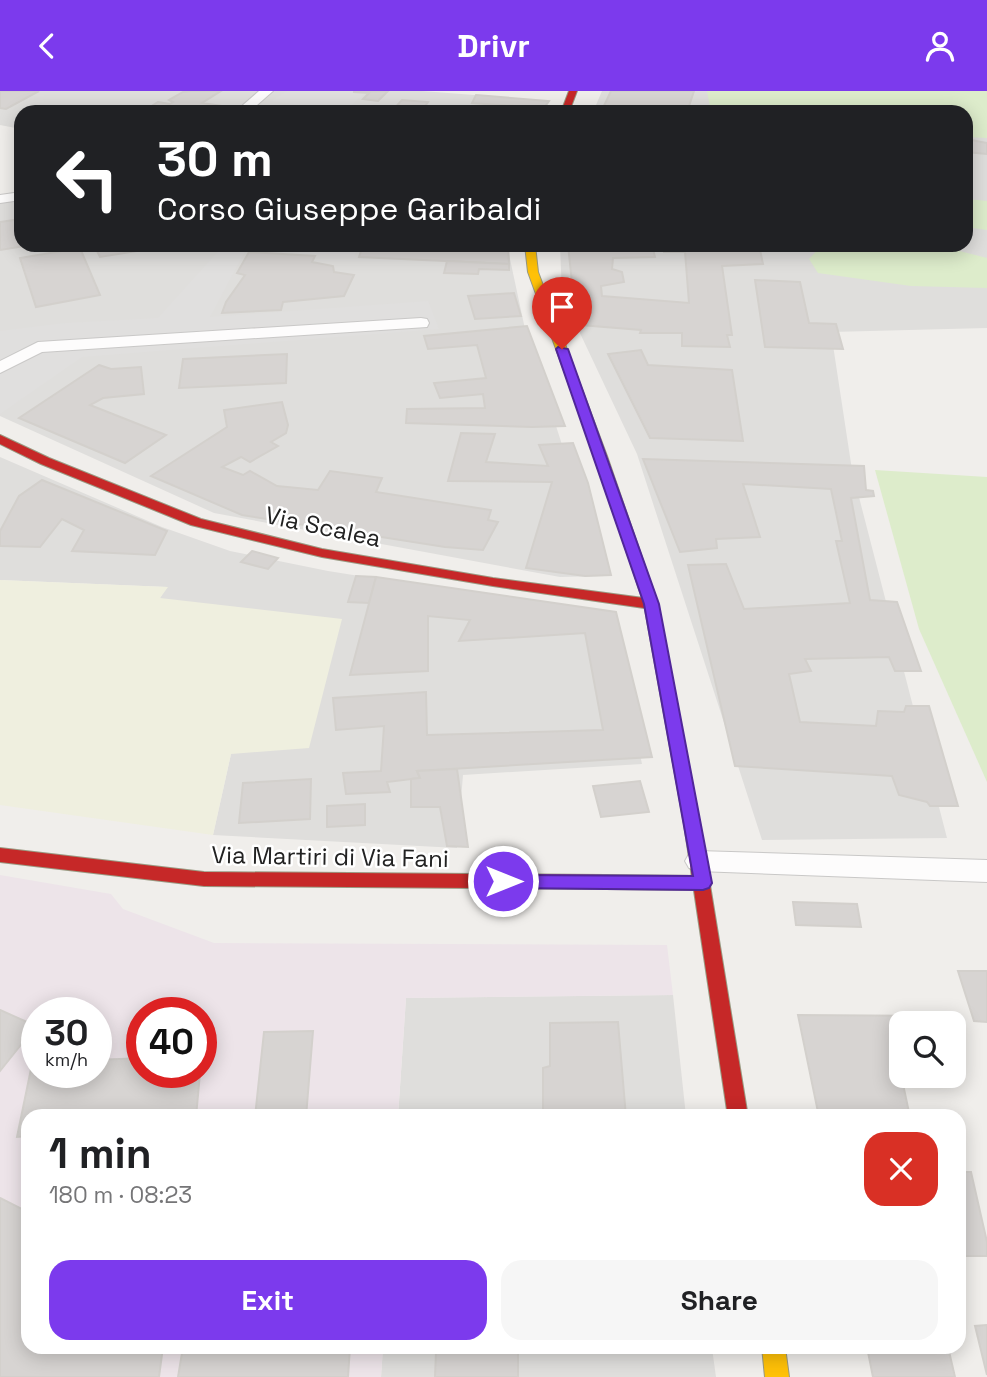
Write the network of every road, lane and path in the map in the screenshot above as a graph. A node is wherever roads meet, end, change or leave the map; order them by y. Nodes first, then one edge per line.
1 (267, 91) edge
2 (250, 105) edge
3 (531, 252) edge
4 (421, 323) dead end
5 (0, 368) edge
6 (0, 439) edge
7 (652, 604) junction
8 (0, 855) edge
9 (987, 871) edge
10 (701, 872) junction
11 (737, 1109) edge
12 (774, 1354) edge
13 (777, 1377) edge

1 - 2 lane
3 - 7 main road
4 - 5 lane
6 - 7 main road, Via Scalea
7 - 10 main road
8 - 10 main road, Via Martiri di Via Fani
9 - 10 lane
10 - 11 main road
12 - 13 main road

